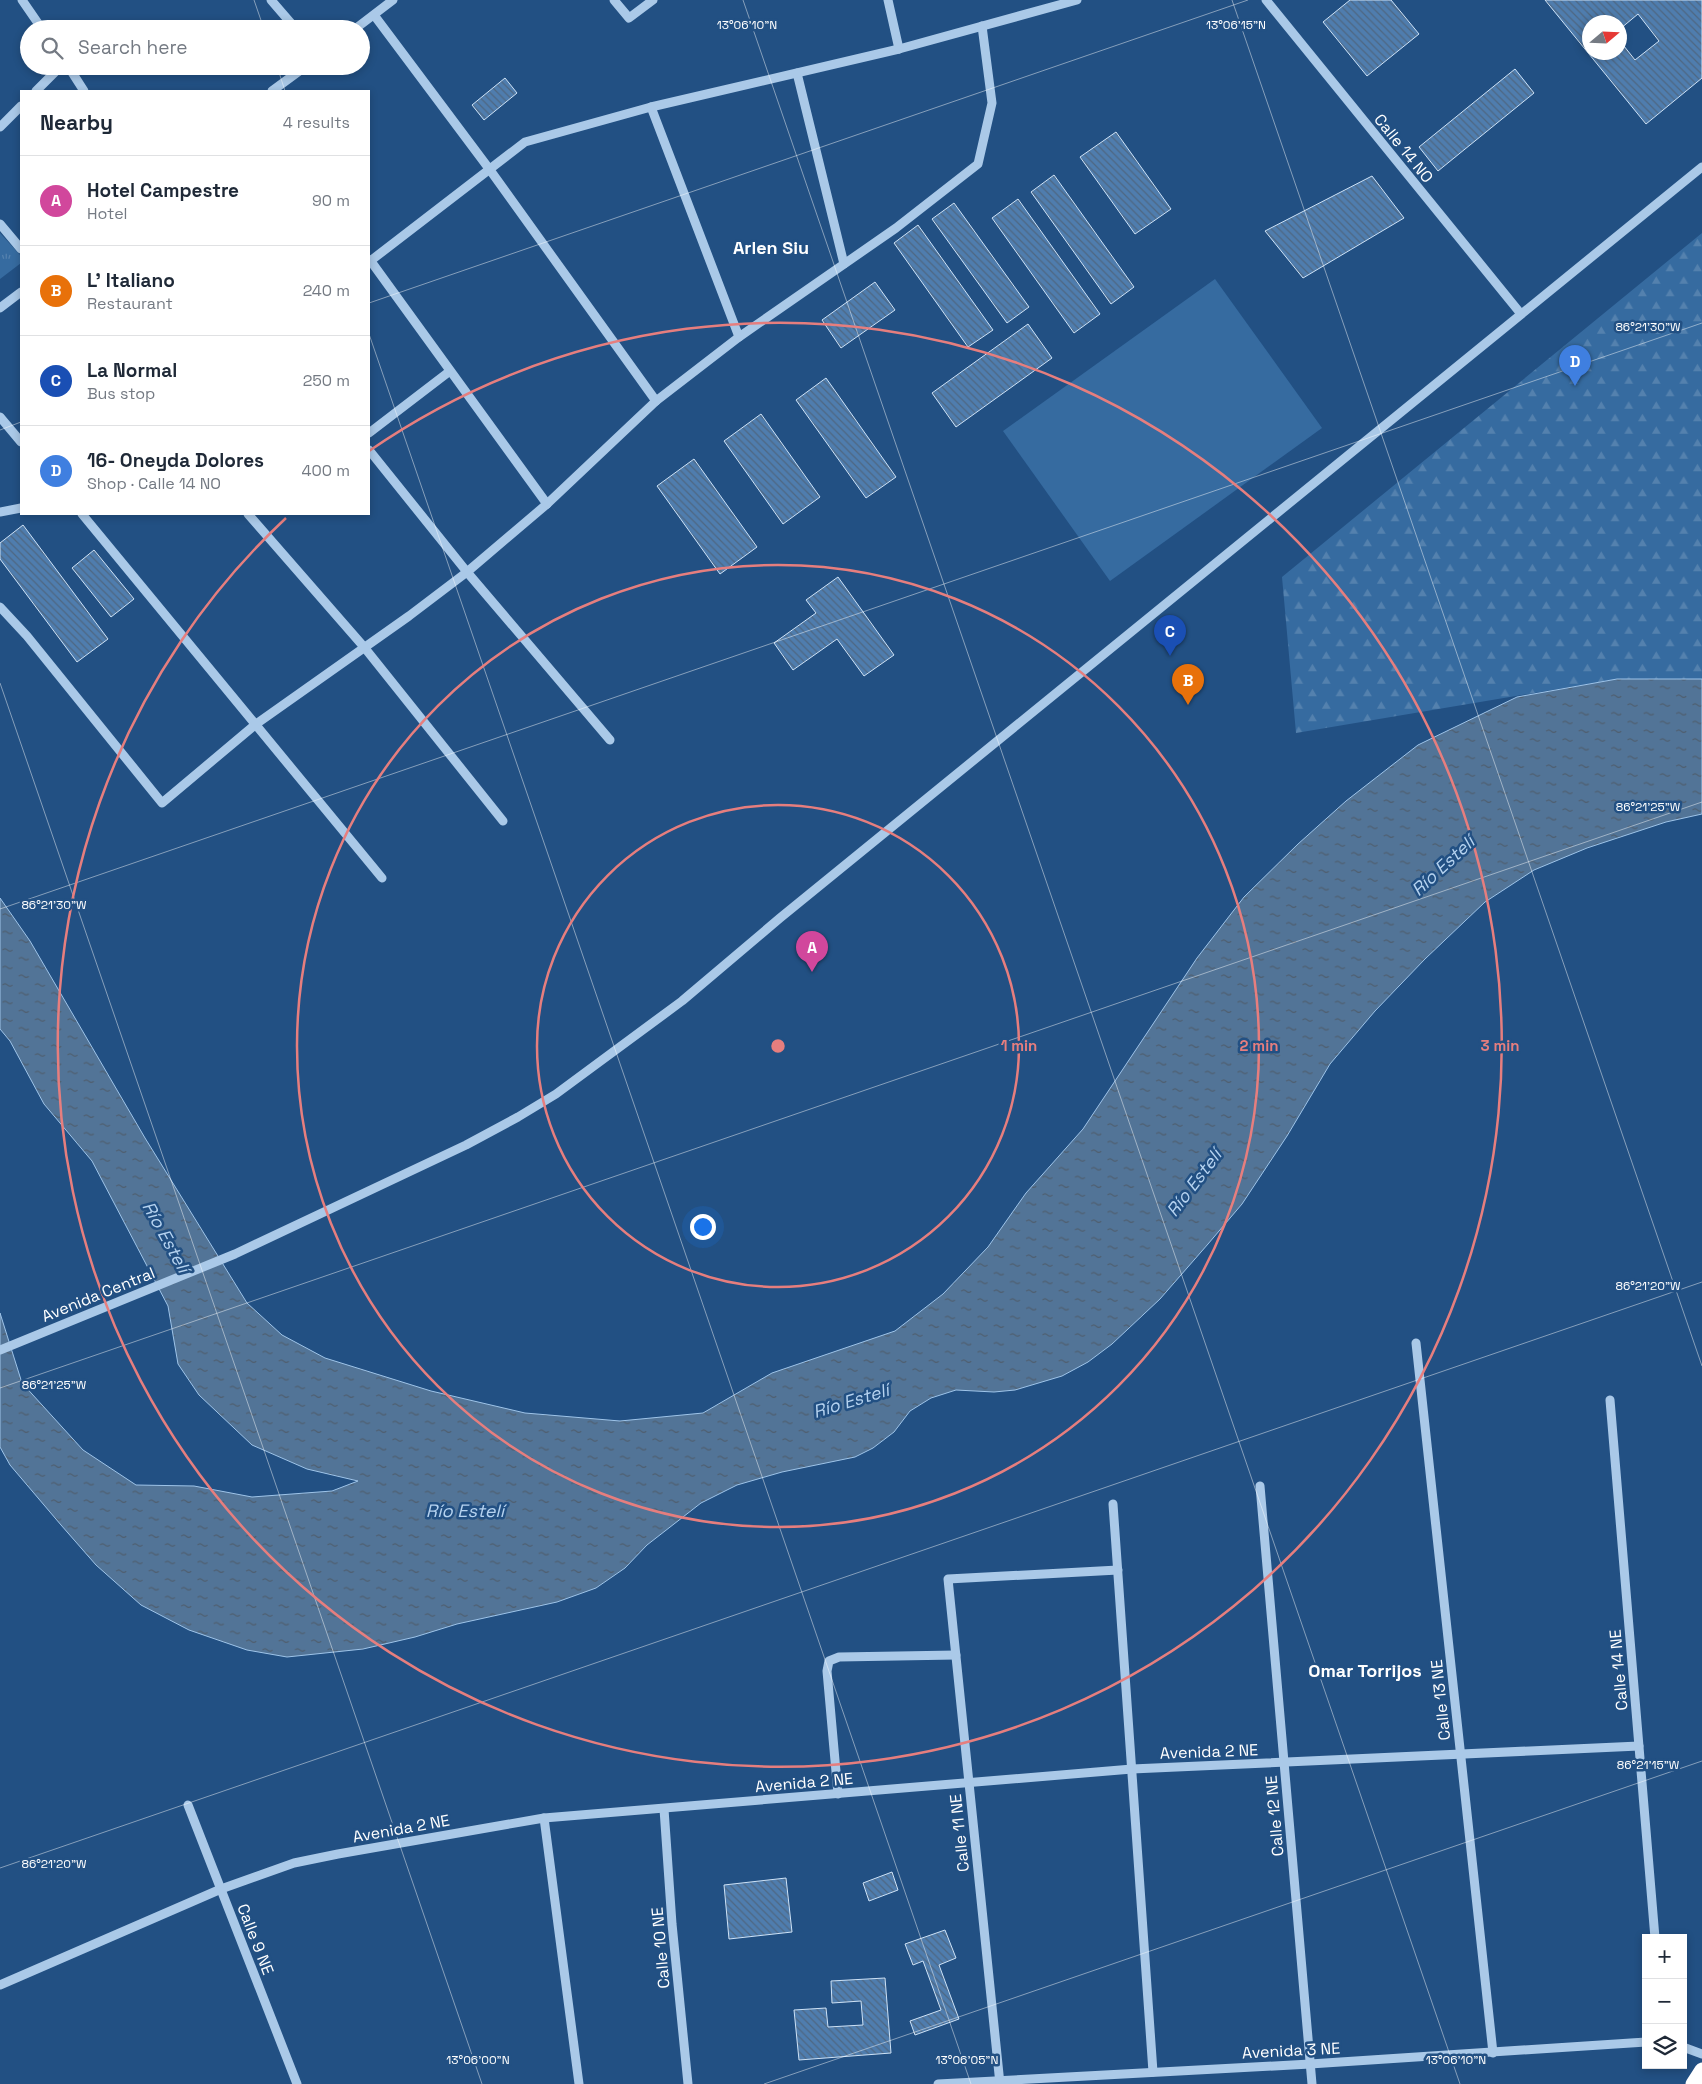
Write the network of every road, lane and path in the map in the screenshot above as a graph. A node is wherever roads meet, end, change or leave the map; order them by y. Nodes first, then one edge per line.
1 (22, 0) edge
2 (272, 0) edge
3 (393, 0) edge
4 (614, 0) edge
5 (653, 0) edge
6 (888, 0) edge
7 (1077, 0) edge
8 (1266, 0) edge
9 (374, 14) junction
10 (36, 20) edge
11 (289, 20) edge
12 (366, 20) edge
13 (982, 26) junction
14 (899, 49) junction
15 (797, 73) junction
16 (52, 75) edge
17 (74, 75) edge
18 (294, 75) edge
19 (37, 90) edge
20 (83, 90) edge
21 (273, 90) edge
22 (20, 107) edge
23 (651, 107) junction
24 (0, 127) edge
25 (1702, 168) edge
26 (490, 170) junction
27 (0, 224) edge
28 (20, 247) edge
29 (370, 261) edge
30 (844, 264) junction
31 (20, 293) edge
32 (0, 308) edge
33 (1521, 314) junction
34 (739, 337) junction
35 (450, 371) junction
36 (656, 402) junction
37 (0, 417) edge
38 (370, 433) edge
39 (20, 441) edge
40 (370, 451) edge
41 (547, 504) junction
42 (20, 508) edge
43 (0, 512) edge
44 (83, 515) edge
45 (249, 515) edge
46 (467, 572) junction
47 (0, 607) edge
48 (364, 647) junction
49 (256, 724) junction
50 (610, 740) dead end
51 (503, 821) dead end
52 (382, 878) dead end
53 (1416, 1343) dead end
54 (0, 1350) edge
55 (1610, 1400) dead end
56 (1260, 1486) dead end
57 (1113, 1504) dead end
58 (1118, 1570) junction
59 (956, 1655) junction
60 (1639, 1746) junction
61 (1461, 1754) junction
62 (1284, 1763) junction
63 (1132, 1769) junction
64 (969, 1782) junction
65 (838, 1794) junction
66 (188, 1805) dead end
67 (664, 1809) junction
68 (544, 1818) junction
69 (221, 1889) junction
70 (1655, 1934) edge
71 (0, 1986) edge
72 (1642, 2042) edge
73 (1687, 2049) edge
74 (1493, 2053) junction
75 (1702, 2054) edge
76 (1310, 2064) junction
77 (1702, 2070) edge
78 (1153, 2072) junction
79 (1000, 2082) edge
80 (297, 2084) edge
81 (579, 2084) edge
82 (688, 2084) edge
83 (938, 2084) edge
84 (1312, 2084) edge
85 (1693, 2084) edge

1 - 10 street
2 - 11 street
3 - 9 street
4 - 5 street
6 - 14 street
7 - 13 street
8 - 33 street, Calle 14 NO
9 - 12 street
9 - 26 street
13 - 14 street
13 - 30 street
14 - 15 street
15 - 23 street
15 - 30 street
16 - 19 street
17 - 20 street
18 - 21 street
22 - 24 street
23 - 26 street
23 - 34 street
25 - 33 street, Avenida Central
26 - 29 street
26 - 36 street
27 - 28 street
29 - 35 street
30 - 34 street
31 - 32 street
33 - 54 street, Avenida Central
34 - 36 street
35 - 38 street
35 - 41 street
36 - 41 street
37 - 39 street
40 - 46 street
41 - 46 street
42 - 43 street
44 - 49 street
45 - 48 street
46 - 48 street
46 - 50 street
47 - 49 street
48 - 49 street
48 - 51 street
49 - 52 street
53 - 61 street, Calle 13 NE
55 - 60 street, Calle 14 NE
56 - 62 street, Calle 12 NE
57 - 58 street
58 - 59 street, Calle 11 NE
58 - 63 street
59 - 64 street, Calle 11 NE
59 - 65 street
60 - 61 street, Avenida 2 NE
60 - 70 street, Calle 14 NE
61 - 62 street, Avenida 2 NE
61 - 74 street, Calle 13 NE
62 - 63 street, Avenida 2 NE
62 - 76 street, Calle 12 NE
63 - 64 street, Avenida 2 NE
63 - 78 street
64 - 65 street, Avenida 2 NE
64 - 79 street, Calle 11 NE
65 - 67 street, Avenida 2 NE
66 - 69 street, Calle 9 NE
67 - 68 street, Avenida 2 NE
67 - 82 street, Calle 10 NE
68 - 69 street, Avenida 2 NE
68 - 81 street
69 - 71 street, Avenida 2 NE
69 - 80 street, Calle 9 NE
72 - 74 street, Avenida 3 NE
73 - 75 street
74 - 76 street, Avenida 3 NE
76 - 78 street, Avenida 3 NE
76 - 84 street, Calle 12 NE
77 - 85 highway
78 - 79 street, Avenida 3 NE
79 - 83 street, Avenida 3 NE

